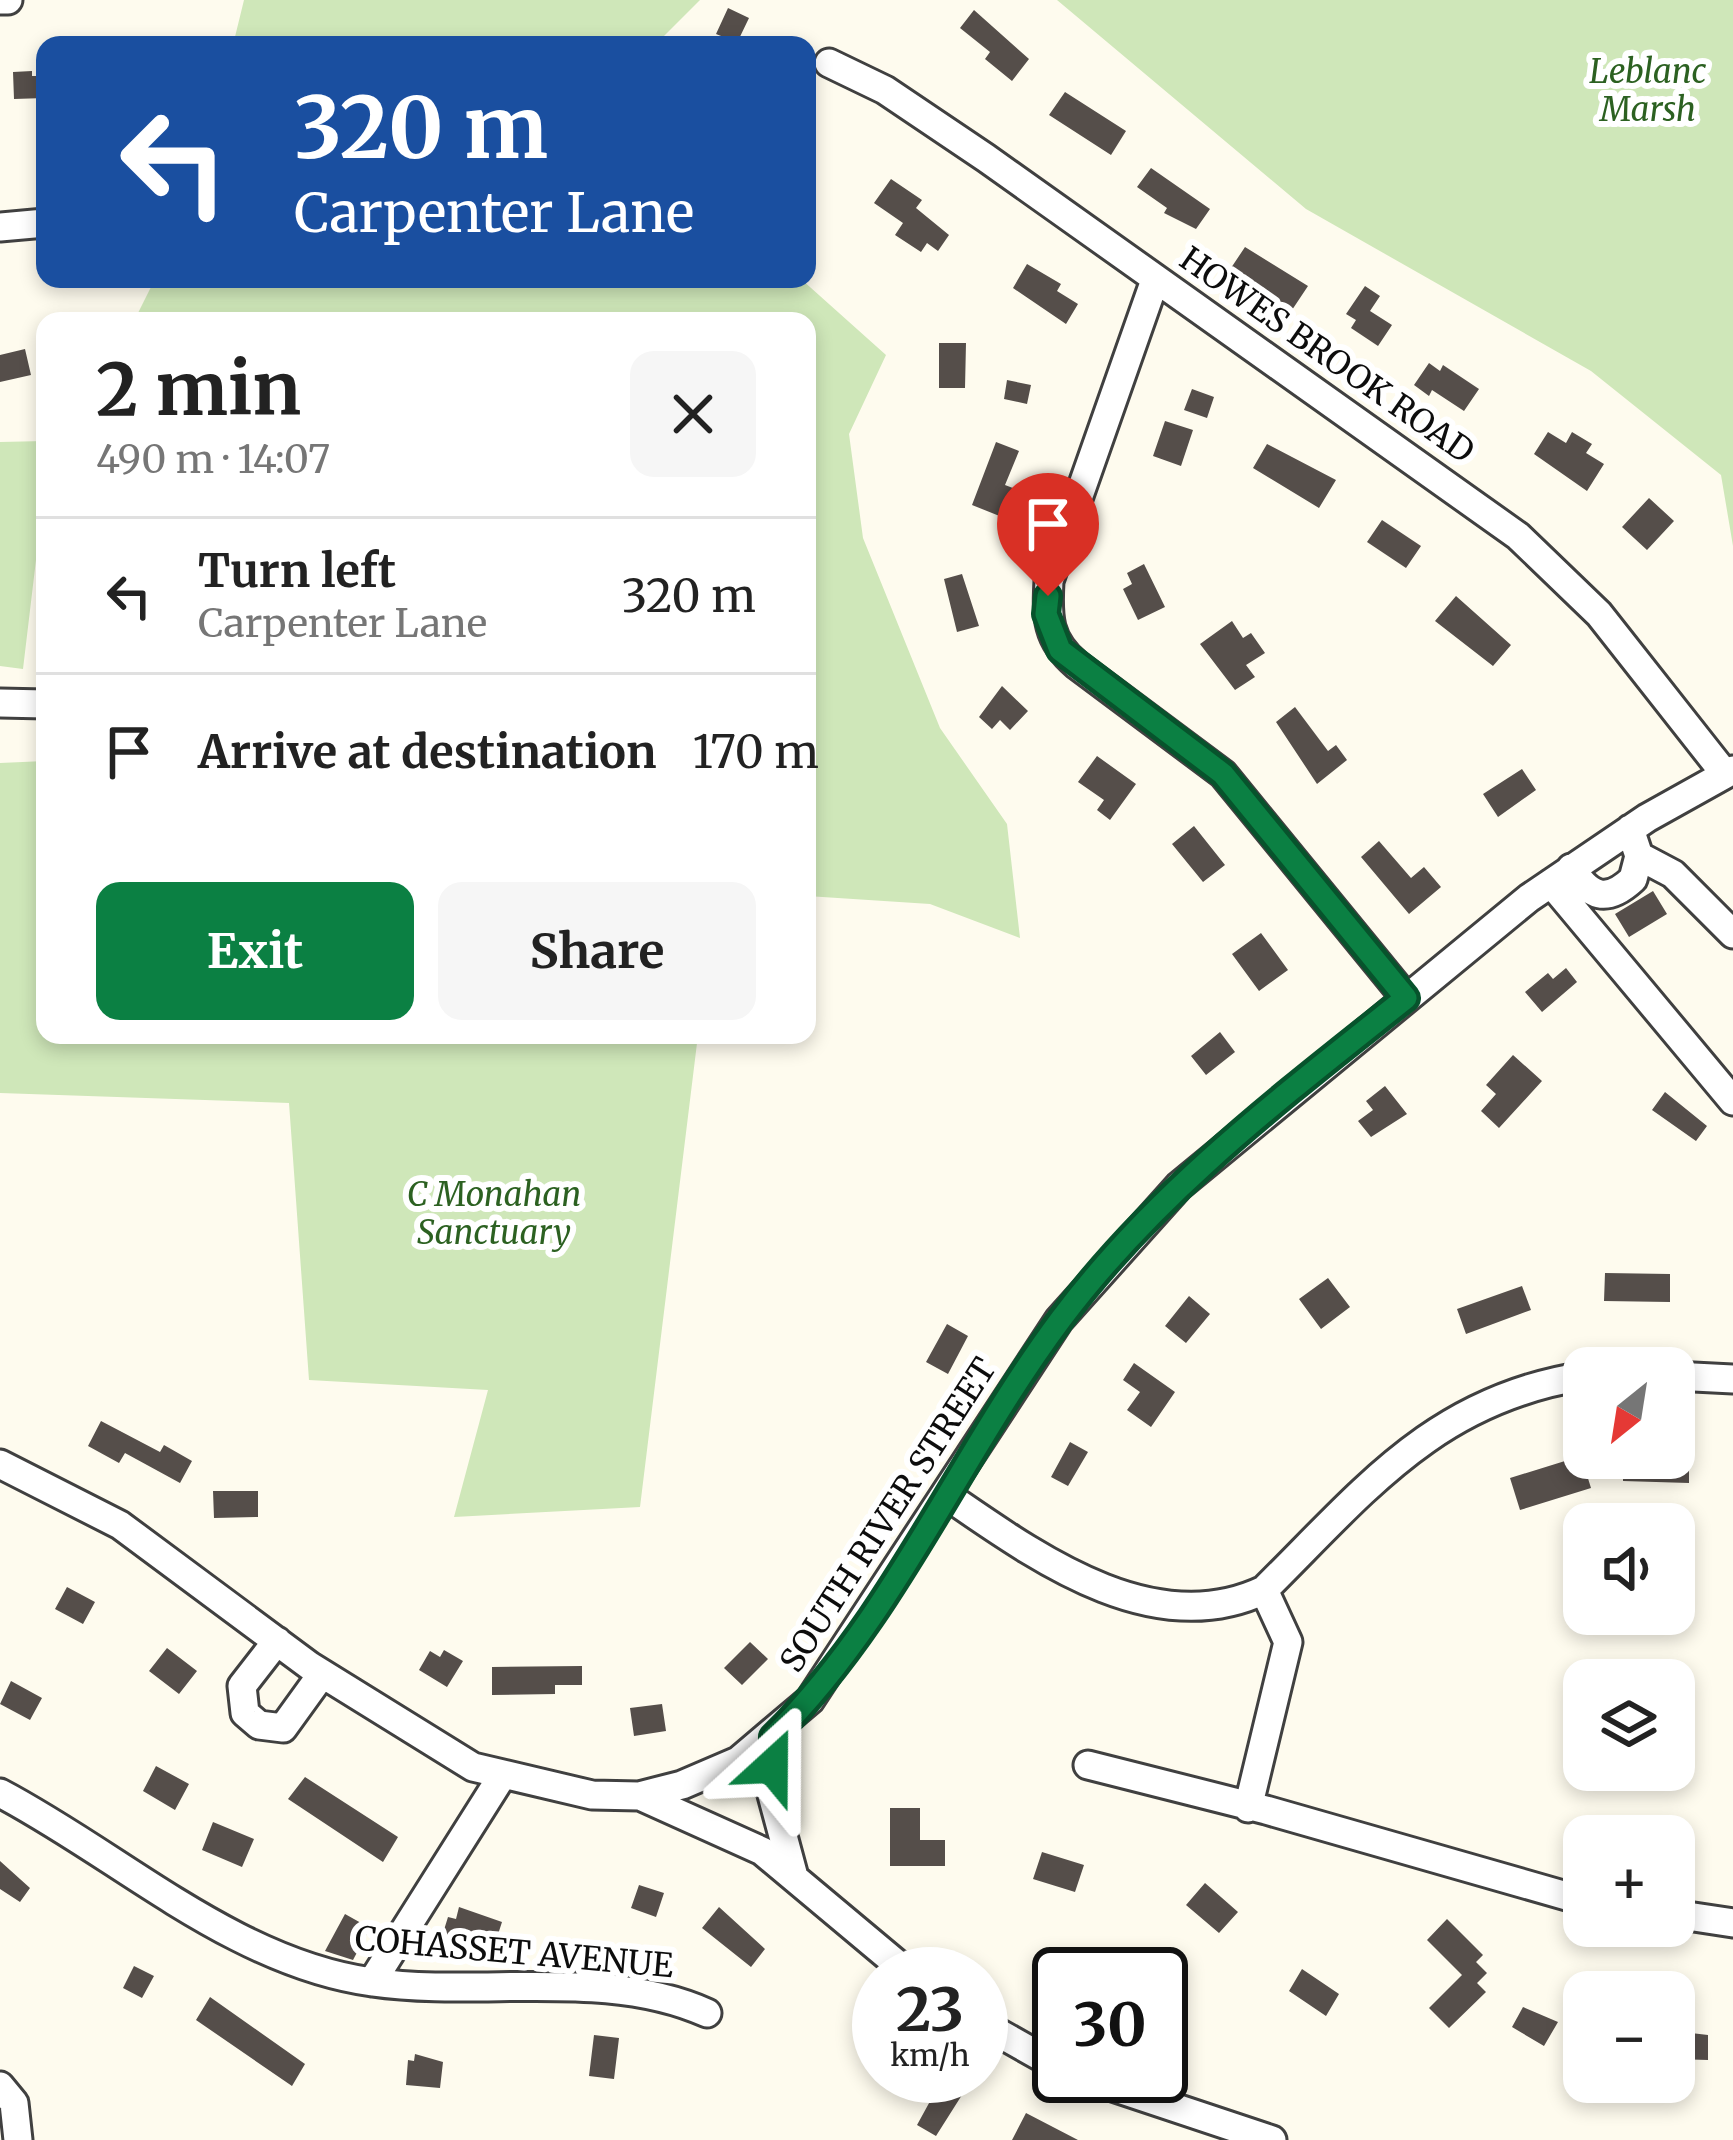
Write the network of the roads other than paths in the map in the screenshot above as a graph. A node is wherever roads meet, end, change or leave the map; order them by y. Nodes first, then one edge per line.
1 (829, 63) dead end
2 (36, 224) edge
3 (0, 227) edge
4 (1155, 280) junction
5 (0, 704) edge
6 (36, 704) edge
7 (1729, 772) edge
8 (1634, 843) junction
9 (1561, 876) junction
10 (1733, 934) edge
11 (1406, 998) junction
12 (1733, 1101) edge
13 (1695, 1377) edge
14 (1733, 1379) edge
15 (1563, 1381) edge
16 (0, 1464) edge
17 (946, 1495) junction
18 (1264, 1590) junction
19 (277, 1640) junction
20 (322, 1674) junction
21 (773, 1737) junction
22 (1088, 1766) dead end
23 (502, 1776) junction
24 (0, 1793) edge
25 (639, 1796) junction
26 (1248, 1808) junction
27 (793, 1873) junction
28 (1563, 1894) edge
29 (1695, 1917) edge
30 (1733, 1923) edge
31 (878, 1947) edge
32 (372, 1982) junction
33 (707, 2013) dead end
34 (0, 2086) edge
35 (1161, 2103) edge
36 (18, 2140) edge
37 (1272, 2140) edge

1 - 4 street, HOWES BROOK ROAD
2 - 3 street
4 - 7 street, HOWES BROOK ROAD
4 - 11 street
5 - 6 street
7 - 8 street, SOUTH RIVER STREET
8 - 9 street, SOUTH RIVER STREET
8 - 9 street
8 - 10 street
9 - 11 street, SOUTH RIVER STREET
9 - 12 street
11 - 17 street, SOUTH RIVER STREET
13 - 14 street
15 - 18 street
16 - 19 street, SOUTH RIVER STREET
17 - 18 street
17 - 21 street, SOUTH RIVER STREET
18 - 26 street
19 - 20 street, SOUTH RIVER STREET
19 - 20 street
20 - 23 street, SOUTH RIVER STREET
21 - 25 street, SOUTH RIVER STREET
21 - 27 street
22 - 26 street
23 - 25 street, SOUTH RIVER STREET
23 - 32 street
24 - 32 street, COHASSET AVENUE
25 - 27 street
26 - 28 street
27 - 31 street
29 - 30 street
32 - 33 street, COHASSET AVENUE
34 - 36 street
35 - 37 street

